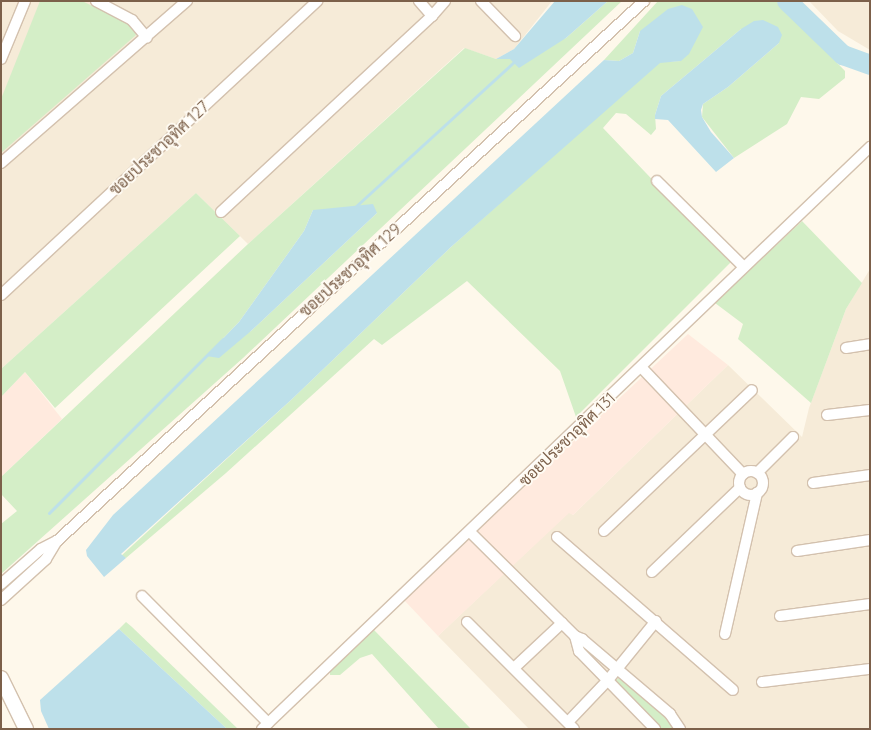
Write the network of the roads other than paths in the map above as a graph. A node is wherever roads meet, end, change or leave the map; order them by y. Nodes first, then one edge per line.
1 (25, 1) edge
2 (96, 1) edge
3 (187, 1) edge
4 (317, 1) edge
5 (419, 1) edge
6 (445, 1) edge
7 (481, 1) edge
8 (644, 1) edge
9 (432, 16) junction
10 (515, 36) dead end
11 (147, 38) junction
12 (1, 59) edge
13 (870, 147) edge
14 (1, 164) edge
15 (657, 181) dead end
16 (221, 212) dead end
17 (744, 267) junction
18 (1, 295) edge
19 (870, 344) edge
20 (846, 348) dead end
21 (641, 367) junction
22 (752, 390) dead end
23 (870, 410) edge
24 (827, 416) dead end
25 (706, 434) junction
26 (793, 437) dead end
27 (757, 473) junction
28 (742, 474) junction
29 (870, 475) edge
30 (813, 482) dead end
31 (740, 488) junction
32 (757, 493) junction
33 (604, 531) dead end
34 (470, 532) junction
35 (557, 537) dead end
36 (870, 540) edge
37 (57, 541) junction
38 (797, 551) dead end
39 (652, 572) dead end
40 (1, 584) edge
41 (142, 596) dead end
42 (1, 600) edge
43 (870, 604) edge
44 (780, 616) dead end
45 (656, 621) junction
46 (467, 622) dead end
47 (562, 624) junction
48 (725, 634) dead end
49 (574, 636) junction
50 (514, 668) junction
51 (616, 668) junction
52 (870, 669) edge
53 (1, 678) edge
54 (608, 680) junction
55 (762, 682) dead end
56 (733, 690) dead end
57 (571, 725) edge
58 (265, 726) edge
59 (26, 729) edge
60 (655, 729) edge
61 (680, 729) edge

1 - 12 street
2 - 11 street
3 - 11 street
4 - 18 street, ซอยประชาอุทิศ 127
5 - 9 street
6 - 9 street
7 - 10 street
8 - 37 street, ซอยประชาอุทิศ 129
9 - 16 street
11 - 14 street
13 - 17 street, ซอยประชาอุทิศ 131
15 - 17 street
17 - 21 street, ซอยประชาอุทิศ 131
19 - 20 street
21 - 25 street
21 - 34 street, ซอยประชาอุทิศ 131
22 - 25 street
23 - 24 street
25 - 28 street
25 - 33 street
26 - 27 street
27 - 28 street
27 - 32 street
28 - 31 street
29 - 30 street
31 - 32 street
31 - 39 street
32 - 48 street
34 - 47 street
34 - 58 street, ซอยประชาอุทิศ 131
35 - 45 street
36 - 38 street
37 - 40 street, ซอยประชาอุทิศ 129
37 - 42 street, ซอยประชาอุทิศ 129
41 - 58 street
43 - 44 street
45 - 51 street
45 - 56 street
46 - 50 street
47 - 49 street
47 - 50 street
49 - 51 street
49 - 54 street
50 - 57 street
51 - 54 street
51 - 61 street
52 - 55 street
53 - 59 main road
54 - 57 street
54 - 60 street

